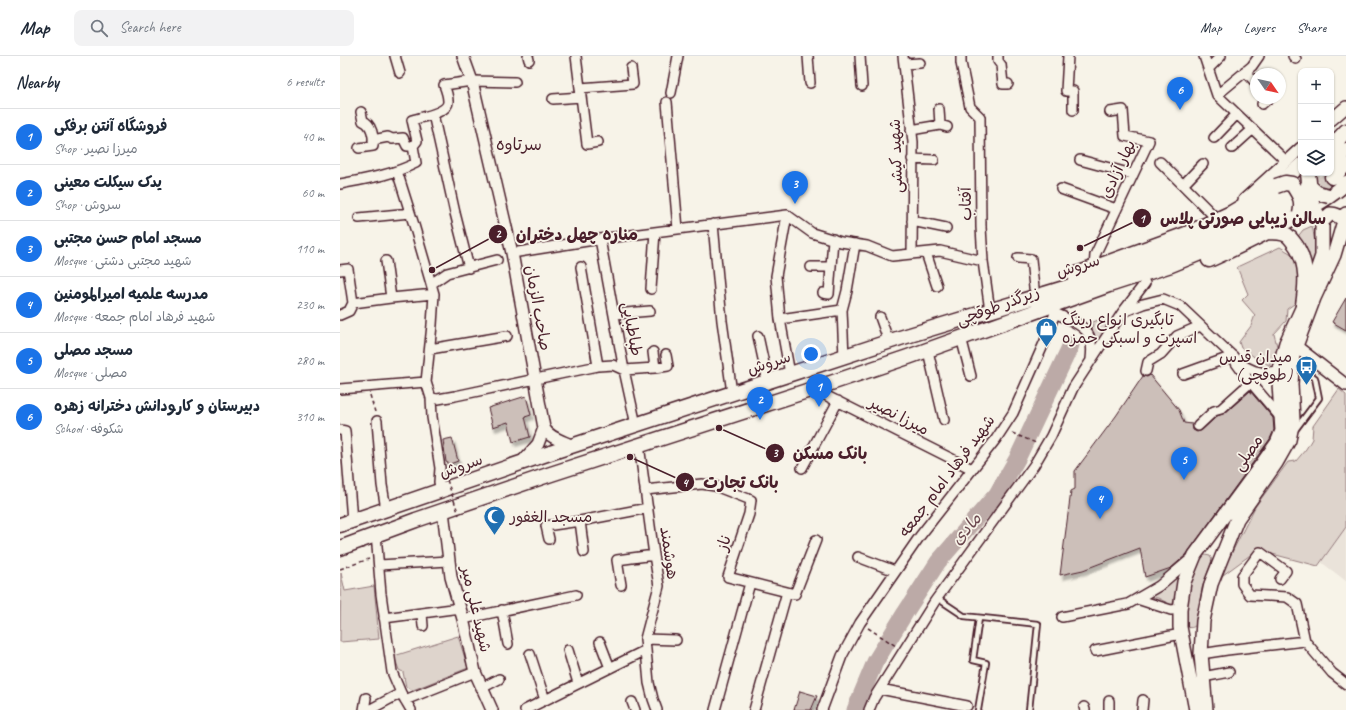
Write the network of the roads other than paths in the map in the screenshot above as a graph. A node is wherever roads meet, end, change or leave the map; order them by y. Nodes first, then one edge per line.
1 (395, 56) edge
2 (463, 56) edge
3 (576, 56) edge
4 (678, 56) edge
5 (808, 56) edge
6 (860, 56) edge
7 (961, 56) edge
8 (998, 56) edge
9 (1068, 56) edge
10 (1204, 56) edge
11 (1221, 56) edge
12 (1259, 56) edge
13 (903, 60) edge
14 (920, 62) dead end
15 (631, 68) dead end
16 (1208, 69) junction
17 (1245, 72) junction
18 (400, 73) dead end
19 (1250, 77) edge
20 (472, 81) junction
21 (515, 82) dead end
22 (810, 83) dead end
23 (1008, 84) dead end
24 (862, 86) dead end
25 (580, 93) junction
26 (671, 93) dead end
27 (1217, 95) junction
28 (553, 99) dead end
29 (667, 102) dead end
30 (1346, 107) edge
31 (940, 109) dead end
32 (1073, 110) dead end
33 (361, 112) dead end
34 (1110, 112) dead end
35 (433, 114) junction
36 (1237, 114) junction
37 (1334, 117) edge
38 (1252, 129) junction
39 (911, 130) junction
40 (1346, 130) edge
41 (1214, 138) dead end
42 (373, 140) junction
43 (1332, 140) edge
44 (598, 142) dead end
45 (1334, 144) edge
46 (413, 146) junction
47 (359, 148) dead end
48 (1232, 148) dead end
49 (1346, 150) edge
50 (1298, 151) edge
51 (912, 159) junction
52 (934, 160) dead end
53 (1080, 160) dead end
54 (1334, 160) edge
55 (1286, 161) junction
56 (1160, 162) dead end
57 (1203, 164) dead end
58 (1346, 165) edge
59 (1298, 168) edge
60 (396, 171) junction
61 (1132, 174) junction
62 (1332, 178) tunnel mouth
63 (1308, 179) edge
64 (340, 182) edge
65 (1346, 183) edge
66 (1183, 185) junction
67 (1276, 186) junction
68 (1061, 189) dead end
69 (1294, 195) joint
70 (1329, 196) junction
71 (1313, 206) junction
72 (1116, 209) junction
73 (410, 213) junction
74 (1300, 214) junction
75 (787, 215) junction
76 (359, 218) dead end
77 (1220, 218) junction
78 (1345, 218) edge
79 (912, 221) junction
80 (1322, 222) junction
81 (713, 224) junction
82 (946, 228) dead end
83 (678, 229) junction
84 (655, 232) junction
85 (1268, 232) junction
86 (600, 238) junction
87 (833, 239) junction
88 (855, 244) junction
89 (512, 253) junction
90 (926, 253) junction
91 (912, 254) junction
92 (1018, 258) dead end
93 (497, 260) dead end
94 (983, 261) junction
95 (386, 262) dead end
96 (811, 266) dead end
97 (581, 267) dead end
98 (831, 267) junction
99 (469, 268) junction
100 (1094, 268) junction
101 (340, 270) edge
102 (1145, 283) junction
103 (431, 284) junction
104 (937, 286) dead end
105 (1034, 288) junction
106 (651, 289) dead end
107 (823, 293) dead end
108 (434, 294) junction
109 (392, 298) junction
110 (353, 303) junction
111 (989, 304) junction
112 (1303, 305) junction
113 (842, 310) junction
114 (650, 311) dead end
115 (1055, 313) junction
116 (1122, 313) junction
117 (614, 314) junction
118 (340, 315) edge
119 (880, 317) dead end
120 (780, 319) junction
121 (1200, 326) junction
122 (507, 336) dead end
123 (758, 336) dead end
124 (895, 340) junction
125 (962, 341) junction
126 (1296, 346) junction
127 (430, 349) junction
128 (928, 351) junction
129 (653, 352) dead end
130 (666, 355) dead end
131 (1233, 356) junction
132 (844, 357) junction
133 (908, 357) junction
134 (1091, 359) junction
135 (1292, 362) junction
136 (598, 366) junction
137 (655, 368) junction
138 (624, 370) junction
139 (1280, 370) junction
140 (1146, 371) dead end
141 (790, 374) junction
142 (1183, 374) dead end
143 (971, 376) dead end
144 (535, 378) junction
145 (426, 382) junction
146 (768, 382) junction
147 (1251, 382) junction
148 (1346, 385) edge
149 (340, 389) edge
150 (813, 389) junction
151 (732, 393) junction
152 (431, 398) junction
153 (715, 399) junction
154 (838, 401) junction
155 (1281, 418) junction
156 (718, 419) junction
157 (944, 420) dead end
158 (377, 421) road end
159 (636, 425) junction
160 (1198, 426) dead end
161 (544, 428) junction
162 (340, 430) edge
163 (1289, 440) junction
164 (639, 445) junction
165 (573, 446) junction
166 (520, 464) junction
167 (802, 468) dead end
168 (972, 469) junction
169 (344, 478) edge
170 (444, 485) junction
171 (645, 490) junction
172 (648, 508) junction
173 (386, 509) junction
174 (443, 511) junction
175 (580, 521) junction
176 (346, 523) edge
177 (340, 530) edge
178 (376, 534) junction
179 (549, 539) dead end
180 (816, 540) dead end
181 (340, 543) edge
182 (1204, 544) junction
183 (340, 548) edge
184 (1225, 551) junction
185 (584, 552) dead end
186 (654, 555) junction
187 (1195, 555) junction
188 (858, 557) dead end
189 (378, 561) junction
190 (449, 561) junction
191 (895, 571) junction
192 (1280, 579) dead end
193 (750, 583) junction
194 (621, 585) dead end
195 (786, 592) junction
196 (576, 595) dead end
197 (937, 598) junction
198 (1137, 599) junction
199 (1180, 609) junction
200 (420, 610) junction
201 (502, 610) junction
202 (461, 613) junction
203 (1062, 617) dead end
204 (384, 618) junction
205 (979, 618) junction
206 (1203, 621) junction
207 (423, 626) dead end
208 (1181, 630) junction
209 (645, 639) junction
210 (676, 640) dead end
211 (1305, 641) junction
212 (600, 642) dead end
213 (508, 644) dead end
214 (568, 650) dead end
215 (646, 650) junction
216 (1095, 651) dead end
217 (530, 654) dead end
218 (1201, 654) junction
219 (610, 668) junction
220 (475, 672) junction
221 (1229, 672) dead end
222 (1203, 677) junction
223 (499, 680) dead end
224 (578, 683) junction
225 (1346, 684) edge
226 (482, 688) junction
227 (880, 689) junction
228 (403, 697) junction
229 (366, 698) dead end
230 (546, 700) junction
231 (1143, 700) dead end
232 (966, 706) dead end
233 (364, 710) edge
234 (369, 710) edge
235 (411, 710) edge
236 (492, 710) edge
237 (525, 710) edge
238 (657, 710) edge
239 (715, 710) edge
240 (754, 710) edge
241 (822, 710) edge
242 (869, 710) edge
243 (978, 710) edge
244 (1029, 710) edge
245 (1142, 710) edge
246 (1196, 710) edge
247 (1206, 710) edge

1 - 18 street
2 - 20 street, صاحب الزمان
3 - 25 street
4 - 26 street
5 - 22 street
6 - 24 street
7 - 94 street, آفتاب
8 - 23 street
9 - 32 street
10 - 16 street
11 - 16 street
12 - 17 street
13 - 14 street
13 - 39 street, شهید کیشی
15 - 25 street
16 - 27 street
17 - 19 street
17 - 27 street
20 - 21 street
20 - 35 street
20 - 89 street, صاحب الزمان
25 - 28 street
25 - 44 street
27 - 36 street
29 - 83 street
30 - 37 street
31 - 39 street
33 - 42 street
34 - 61 street, بهار آزادی
35 - 46 street
35 - 99 street
36 - 38 street
36 - 41 street
38 - 48 street
38 - 55 street
39 - 51 street, شهید کیشی
40 - 43 main road
40 - 45 main road
42 - 46 street
42 - 47 street
46 - 60 street
49 - 54 main road
50 - 55 street
51 - 52 street
51 - 79 street, شهید کیشی
53 - 61 street
55 - 77 street
56 - 66 street
57 - 66 street
58 - 62 main road
59 - 67 main road
60 - 64 street
60 - 73 street
61 - 72 street, بهار آزادی
63 - 70 main road, bridge
63 - 71 main road, bridge
65 - 70 main road
66 - 77 street
67 - 74 main road, bridge
67 - 77 main road
68 - 72 street
69 - 124 main road, سروش
69 - 133 main road, زیرگذر طوقچی
70 - 71 main road
71 - 74 main road
71 - 80 main road, مصلی
72 - 100 street, بهار آزادی
73 - 76 street
73 - 103 street
74 - 85 main road
75 - 81 street
75 - 87 street
75 - 120 street
77 - 100 main road
78 - 80 main road
78 - 126 main road, مصلی
79 - 82 street
79 - 91 street, شهید کیشی
80 - 112 main road, مصلی
81 - 83 street
81 - 151 street
83 - 84 street
84 - 86 street
84 - 106 street
85 - 102 main road
85 - 112 main road
86 - 89 street
86 - 117 street, طباطبایی
87 - 88 street
87 - 98 street
88 - 91 street
88 - 113 street
89 - 144 street, صاحب الزمان
90 - 91 street
90 - 94 street
90 - 104 street
92 - 105 street
93 - 99 street
94 - 111 street, آفتاب
95 - 109 street
96 - 98 street
97 - 136 street
98 - 107 street
99 - 103 street
100 - 105 main road
101 - 110 street
102 - 115 main road
102 - 116 street
103 - 108 street
105 - 111 main road
108 - 109 street
108 - 127 street
109 - 110 street
110 - 118 street
111 - 124 main road
112 - 139 main road, مصلی
113 - 120 street
113 - 132 street
114 - 117 street
115 - 125 main road
115 - 134 street
115 - 168 street, شهید فرهاد امام جمعه
116 - 121 street
116 - 134 street
117 - 138 street, طباطبایی
119 - 124 street
120 - 141 street
121 - 131 street
121 - 140 street
122 - 127 street
123 - 146 street
124 - 132 main road, سروش
125 - 128 main road
125 - 143 street
126 - 135 main road, مصلی
126 - 148 street
127 - 145 street
128 - 133 main road
128 - 157 street
129 - 137 street
130 - 137 street
131 - 139 street
131 - 142 street
131 - 147 street
132 - 141 main road, سروش
133 - 150 main road
134 - 197 street
135 - 163 main road, مصلی
135 - 163 lane
136 - 138 street
136 - 144 street
137 - 138 street
138 - 159 street, طباطبایی
139 - 155 main road, مصلی
141 - 146 main road, سروش
144 - 152 street
144 - 161 street, صاحب الزمان
145 - 149 street
145 - 152 street
146 - 151 main road, سروش
147 - 155 street
147 - 160 street
150 - 154 street, میرزا نصیر
150 - 156 main road
151 - 153 main road, سروش
152 - 170 street
153 - 159 main road, سروش
153 - 177 lane
154 - 167 street
154 - 168 street, میرزا نصیر
155 - 182 main road, مصلی
156 - 164 main road
156 - 181 lane
158 - 173 street
159 - 165 main road, سروش
161 - 165 street
161 - 166 street
162 - 169 street
163 - 184 main road, مصلی
164 - 171 street, هوشمند
164 - 174 main road
165 - 166 main road, سروش
166 - 170 main road, سروش
168 - 191 street, شهید فرهاد امام جمعه
169 - 176 street
170 - 173 main road, سروش
171 - 172 street, هوشمند
171 - 193 street, ناز
172 - 175 street
172 - 186 street, هوشمند
173 - 176 main road, سروش
174 - 178 main road
174 - 190 street, شهید علی میر
175 - 179 street
175 - 185 street
178 - 183 main road
178 - 189 street
180 - 195 street
182 - 184 main road
182 - 187 main road, مصلی
184 - 206 main road, مصلی
186 - 194 street
186 - 209 street, هوشمند
187 - 198 street
187 - 199 main road, مصلی
188 - 191 street
189 - 190 street
189 - 204 street
190 - 202 street, شهید علی میر
191 - 241 street, شهید فرهاد امام جمعه
192 - 211 street
193 - 195 street, ناز
193 - 239 street
195 - 240 street
196 - 201 street
197 - 205 lane
197 - 227 street
198 - 199 street
198 - 203 street
199 - 208 main road, مصلی
200 - 202 street
200 - 204 street
200 - 207 street
201 - 202 street
201 - 213 street
202 - 220 street, شهید علی میر
204 - 228 street
205 - 243 lane
205 - 244 lane
206 - 208 main road
206 - 218 main road, مصلی
208 - 216 street
208 - 246 main road, مصلی
209 - 210 street
209 - 215 street, هوشمند
211 - 218 street
211 - 225 street
212 - 219 street
214 - 224 street
215 - 219 street
215 - 238 street, هوشمند
217 - 230 street
218 - 222 main road, مصلی
219 - 224 street
220 - 226 street, شهید علی میر
220 - 228 street
221 - 222 street
222 - 247 main road, مصلی
223 - 226 street
224 - 230 street
226 - 236 street, شهید علی میر
227 - 232 street
227 - 242 street
228 - 234 street
228 - 235 street
229 - 233 street
230 - 237 street
231 - 245 street

